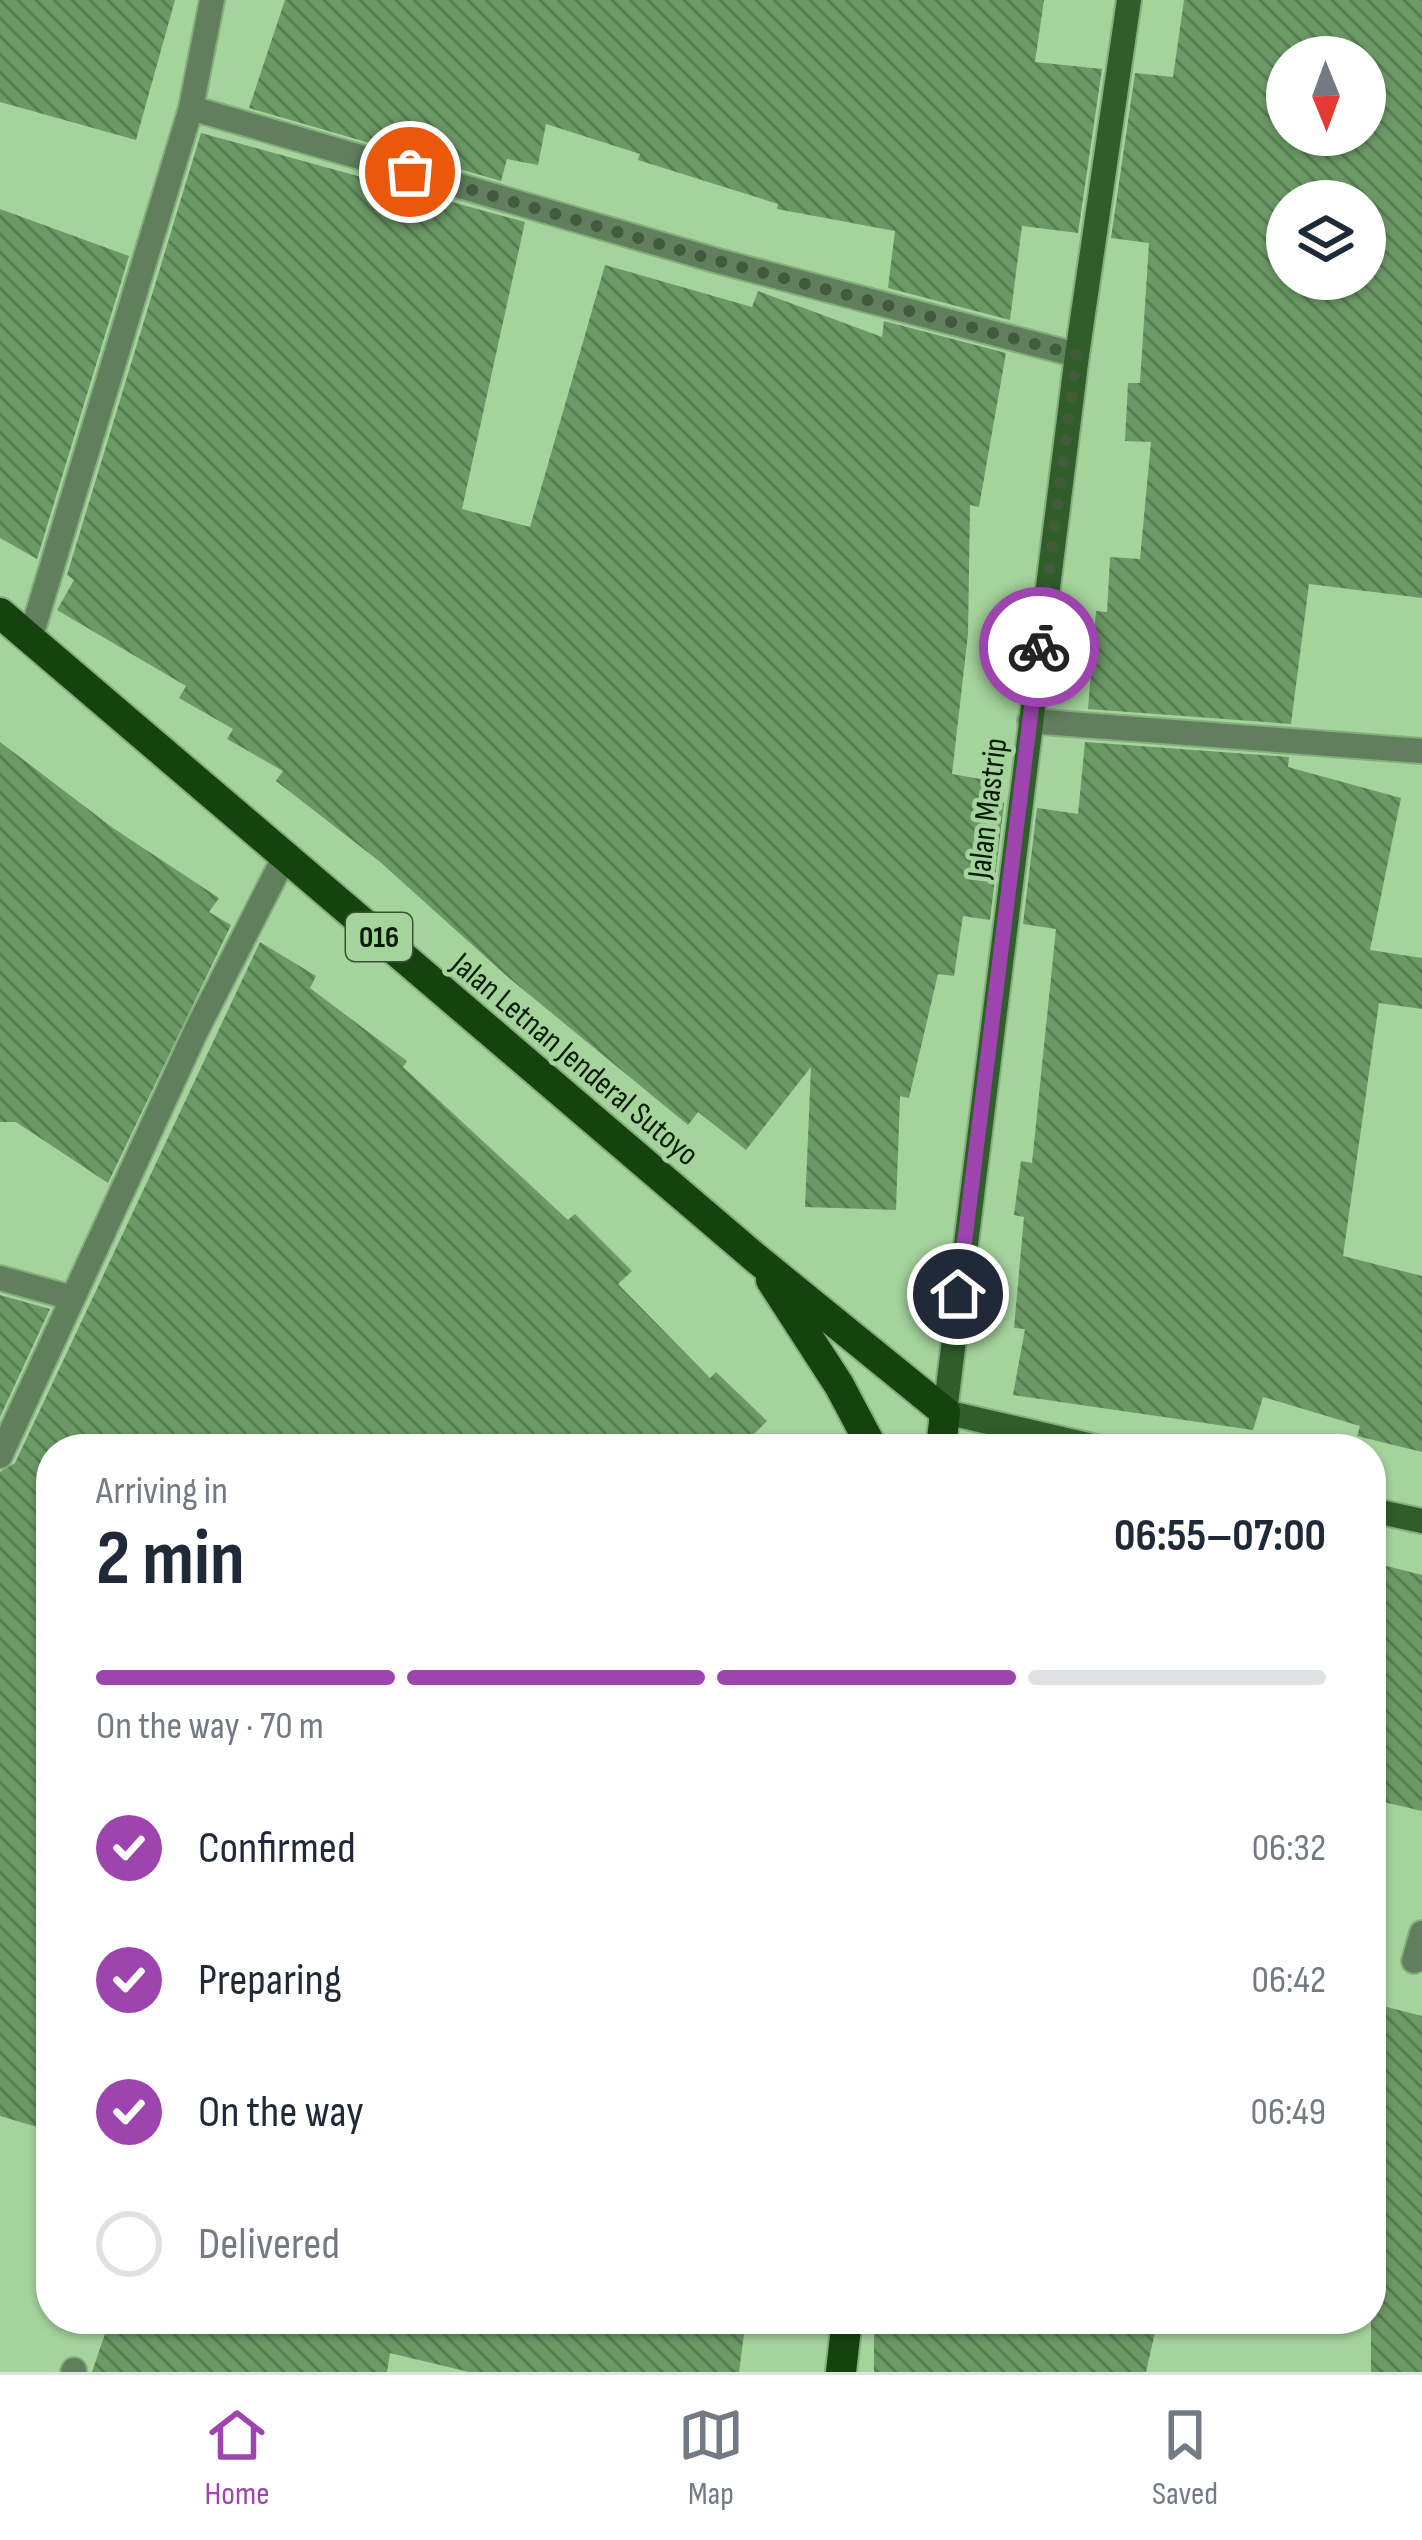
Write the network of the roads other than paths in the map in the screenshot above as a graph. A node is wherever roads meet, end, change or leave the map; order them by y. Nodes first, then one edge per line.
1 (212, 0) edge
2 (1129, 0) edge
3 (191, 108) junction
4 (1077, 355) junction
5 (0, 614) edge
6 (30, 639) junction
7 (1030, 721) junction
8 (1422, 751) edge
9 (285, 856) junction
10 (758, 1260) junction
11 (0, 1278) edge
12 (70, 1297) junction
13 (945, 1412) junction
14 (864, 1434) edge
15 (943, 1434) edge
16 (1040, 1434) edge
17 (0, 1456) edge
18 (1386, 1513) edge
19 (1422, 1521) edge
20 (1422, 1933) edge
21 (1414, 1960) dead end
22 (845, 2334) edge
23 (841, 2372) edge

1 - 3 street
2 - 4 main road, Jalan Mastrip
3 - 4 street
3 - 6 street
4 - 7 main road, Jalan Mastrip
5 - 6 main road, Jalan Letnan Jenderal Sutoyo / 016
6 - 9 main road, Jalan Letnan Jenderal Sutoyo / 016
7 - 8 street
7 - 13 main road, Jalan Mastrip
9 - 10 main road, Jalan Letnan Jenderal Sutoyo / 016
9 - 12 street
10 - 13 main road, Jalan Letnan Jenderal Sutoyo / 016
10 - 14 main road, 016
11 - 12 street
12 - 17 street
13 - 15 main road
13 - 16 main road
18 - 19 main road
20 - 21 street
22 - 23 main road

